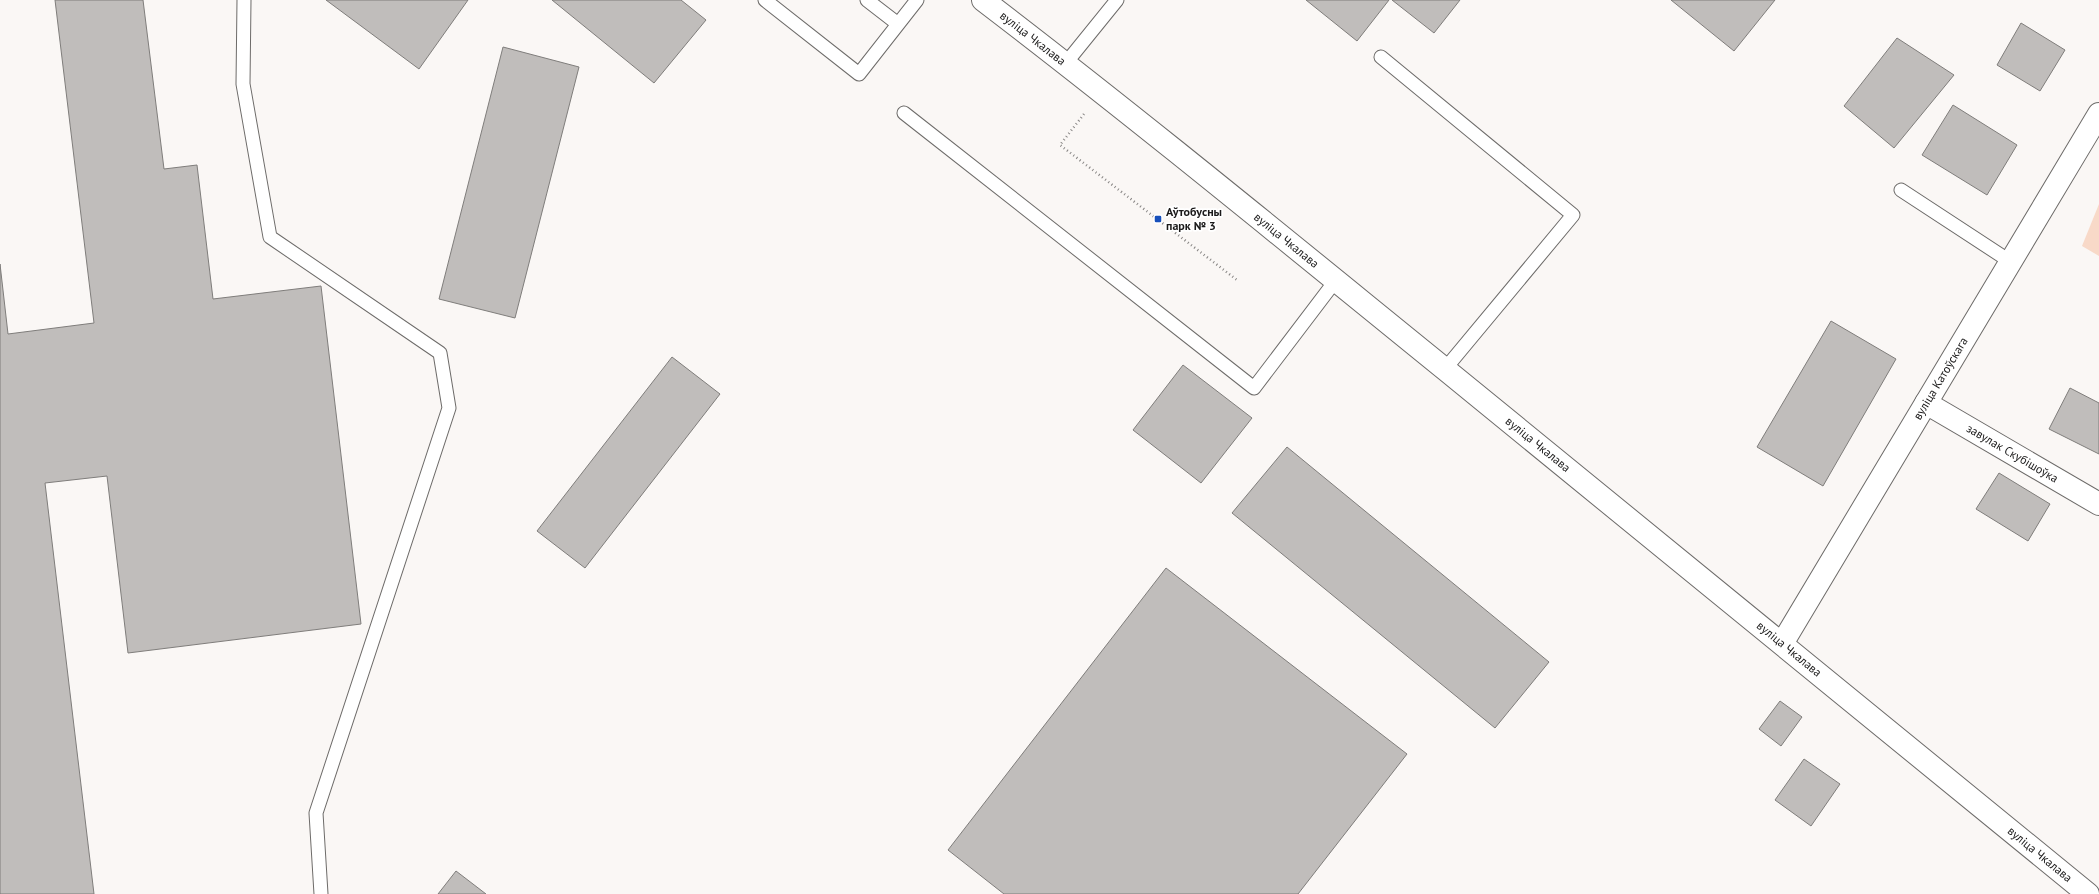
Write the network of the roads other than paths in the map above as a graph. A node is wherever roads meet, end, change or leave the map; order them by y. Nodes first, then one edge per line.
1 (244, 0) edge
2 (765, 0) edge
3 (867, 0) edge
4 (917, 0) edge
5 (983, 0) edge
6 (1116, 0) edge
7 (898, 24) junction
8 (1380, 57) dead end
9 (1066, 63) junction
10 (904, 114) dead end
11 (2099, 114) edge
12 (1901, 190) dead end
13 (2010, 262) junction
14 (1336, 280) junction
15 (1445, 369) junction
16 (1926, 403) junction
17 (2099, 504) edge
18 (1782, 642) junction
19 (321, 894) edge
20 (2088, 894) edge

1 - 19 lane
2 - 7 lane
3 - 7 lane
4 - 7 lane
5 - 9 main road, вуліца Чкалава
6 - 9 lane
8 - 15 lane
9 - 14 main road, вуліца Чкалава
10 - 14 lane
11 - 13 main road, вуліца Катоўскага
12 - 13 lane
13 - 16 main road, вуліца Катоўскага
14 - 15 main road, вуліца Чкалава
15 - 18 main road, вуліца Чкалава
16 - 17 main road, завулак Скубішоўка
16 - 18 main road, вуліца Катоўскага
18 - 20 main road, вуліца Чкалава

